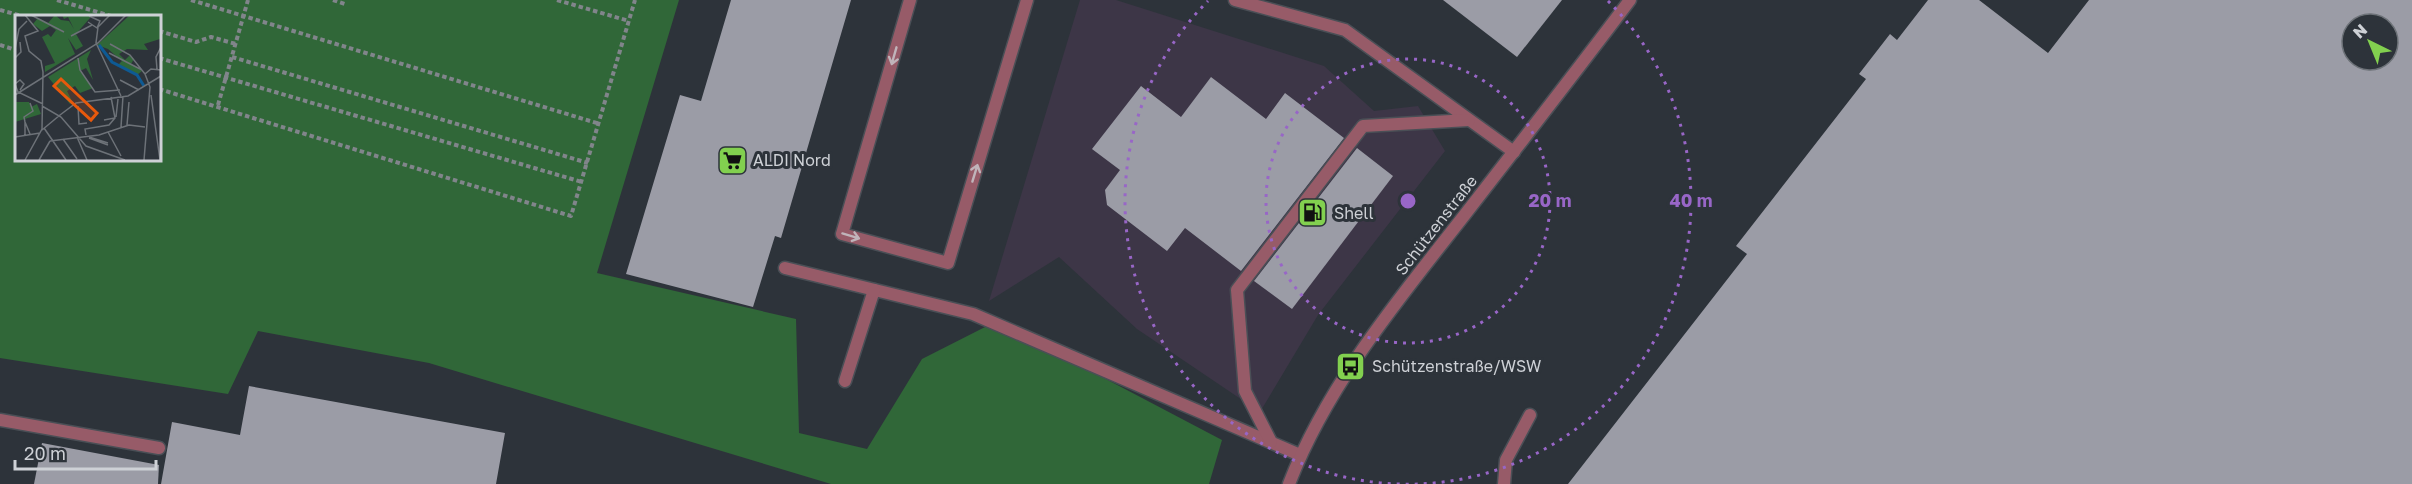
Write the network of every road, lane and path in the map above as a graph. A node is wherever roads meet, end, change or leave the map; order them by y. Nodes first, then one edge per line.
1 (57, 0) edge
2 (191, 0) edge
3 (248, 0) edge
4 (333, 0) edge
5 (557, 0) edge
6 (635, 0) edge
7 (910, 0) edge
8 (1027, 0) edge
9 (1235, 0) edge
10 (1630, 0) edge
11 (345, 4) dead end
12 (0, 10) edge
13 (18, 15) edge
14 (108, 15) edge
15 (244, 16) junction
16 (629, 21) junction
17 (160, 31) edge
18 (236, 44) junction
19 (0, 45) edge
20 (15, 50) edge
21 (232, 57) junction
22 (160, 58) edge
23 (225, 78) junction
24 (160, 89) edge
25 (218, 105) junction
26 (1469, 120) junction
27 (600, 124) junction
28 (1514, 152) junction
29 (588, 163) junction
30 (582, 182) junction
31 (786, 268) dead end
32 (874, 290) junction
33 (845, 381) dead end
34 (1530, 415) dead end
35 (0, 420) edge
36 (1271, 442) junction
37 (159, 448) dead end
38 (1300, 455) junction
39 (1289, 484) edge
40 (1504, 484) edge

1 - 14 path
2 - 15 path
3 - 15 path
4 - 11 path
5 - 16 path
6 - 16 path
7 -> 8 street
9 - 26 street
10 - 28 street, Schützenstraße
12 - 13 path
15 - 18 path
15 - 27 path
16 - 27 path
17 - 18 path
18 - 21 path
19 - 20 path
21 - 23 path
21 - 29 path
22 - 23 path
23 - 25 path
23 - 30 path
24 - 25 path
25 - 30 path
26 - 28 street
26 - 36 street
27 - 29 path
28 - 38 street, Schützenstraße
29 - 30 path
31 - 32 street
32 - 33 street
32 - 36 street
34 - 40 street
35 - 37 street
36 - 38 street
38 - 39 street, Schützenstraße

